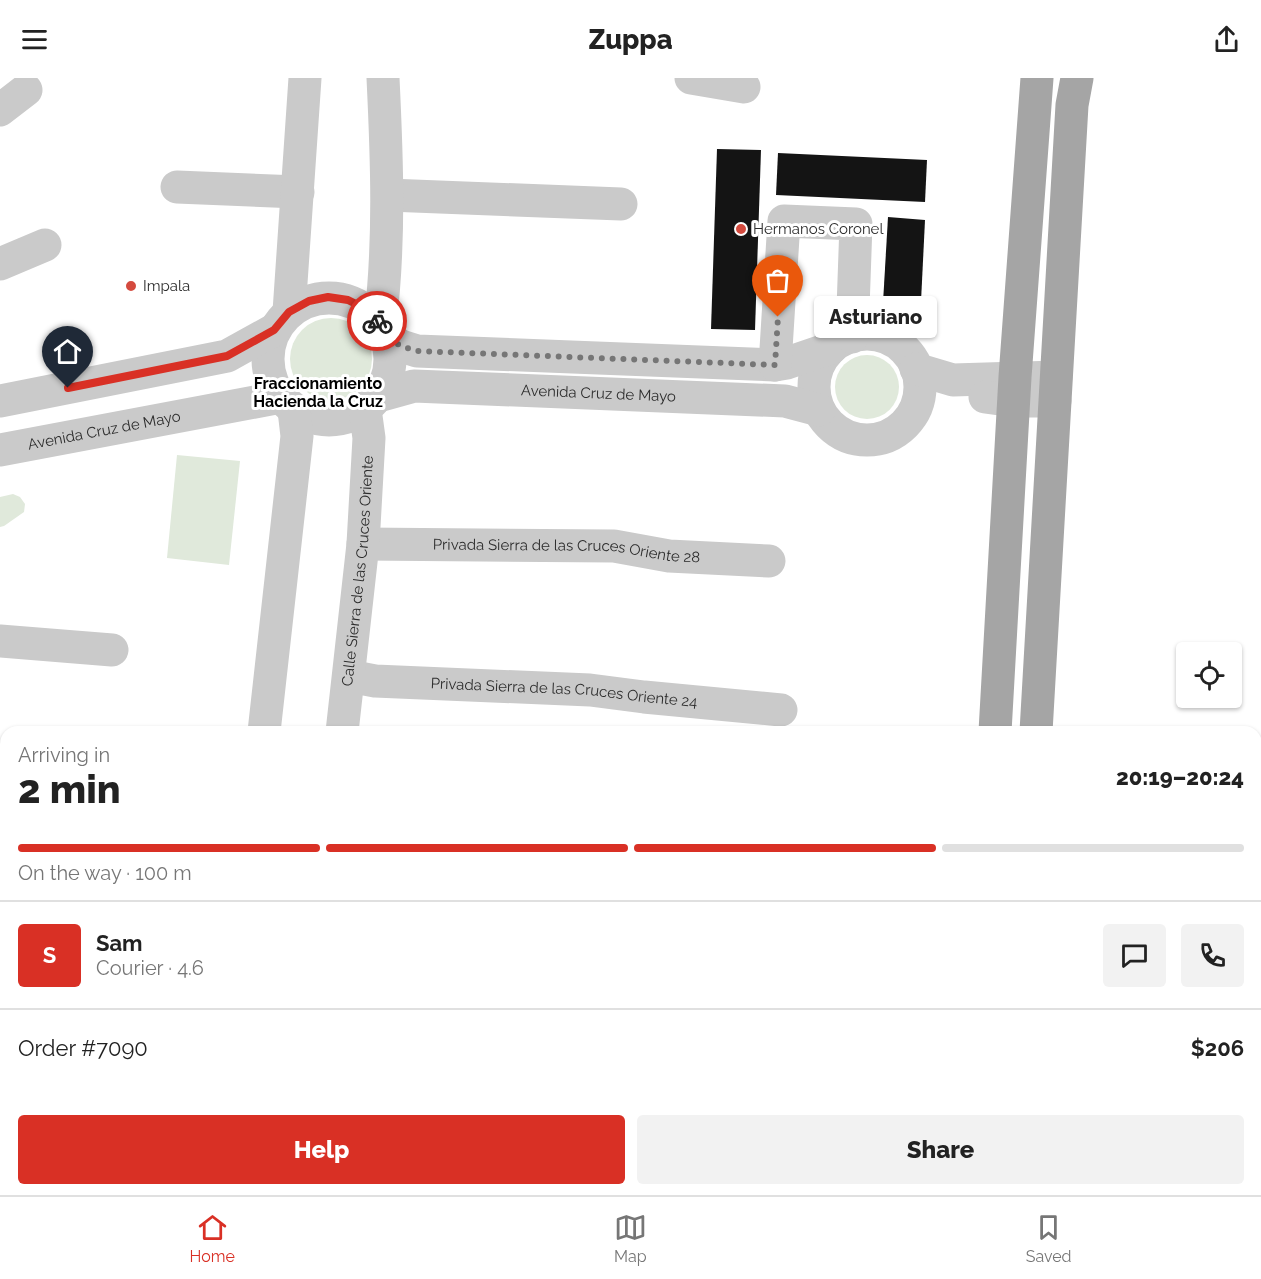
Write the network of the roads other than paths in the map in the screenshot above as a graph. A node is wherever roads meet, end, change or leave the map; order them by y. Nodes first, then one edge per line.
1 (305, 78) edge
2 (383, 78) edge
3 (691, 78) edge
4 (1037, 78) edge
5 (1077, 78) edge
6 (744, 87) dead end
7 (26, 90) dead end
8 (0, 110) edge
9 (177, 187) dead end
10 (298, 192) junction
11 (388, 195) junction
12 (621, 204) dead end
13 (45, 245) dead end
14 (0, 264) edge
15 (281, 321) junction
16 (382, 330) junction
17 (842, 342) junction
18 (775, 365) junction
19 (916, 369) junction
20 (1014, 389) junction
21 (1055, 389) junction
22 (0, 401) edge
23 (288, 403) junction
24 (371, 403) junction
25 (918, 404) junction
26 (819, 410) junction
27 (0, 450) edge
28 (363, 544) junction
29 (769, 561) dead end
30 (0, 640) edge
31 (112, 650) dead end
32 (348, 676) junction
33 (781, 710) dead end
34 (265, 726) edge
35 (343, 726) edge
36 (995, 726) edge
37 (1036, 726) edge

1 - 10 street
2 - 11 street
3 - 6 street
4 - 20 main road
5 - 21 main road
7 - 8 street
9 - 10 street
10 - 15 street
11 - 12 street
11 - 16 street
13 - 14 street
15 - 16 street
15 - 22 street
15 - 23 street
16 - 18 street
16 - 24 street
17 - 18 street
17 - 18 street
17 - 19 street
17 - 26 street
19 - 20 street
19 - 25 street
20 - 21 street
20 - 25 street
20 - 36 main road
21 - 37 main road
23 - 24 street
23 - 27 street, Avenida Cruz de Mayo
23 - 34 street
24 - 26 street, Avenida Cruz de Mayo
24 - 28 street, Calle Sierra de las Cruces Oriente
25 - 26 street
28 - 29 street, Privada Sierra de las Cruces Oriente 28
28 - 32 street, Calle Sierra de las Cruces Oriente
30 - 31 street
32 - 33 street, Privada Sierra de las Cruces Oriente 24
32 - 35 street, Calle Sierra de las Cruces Oriente

